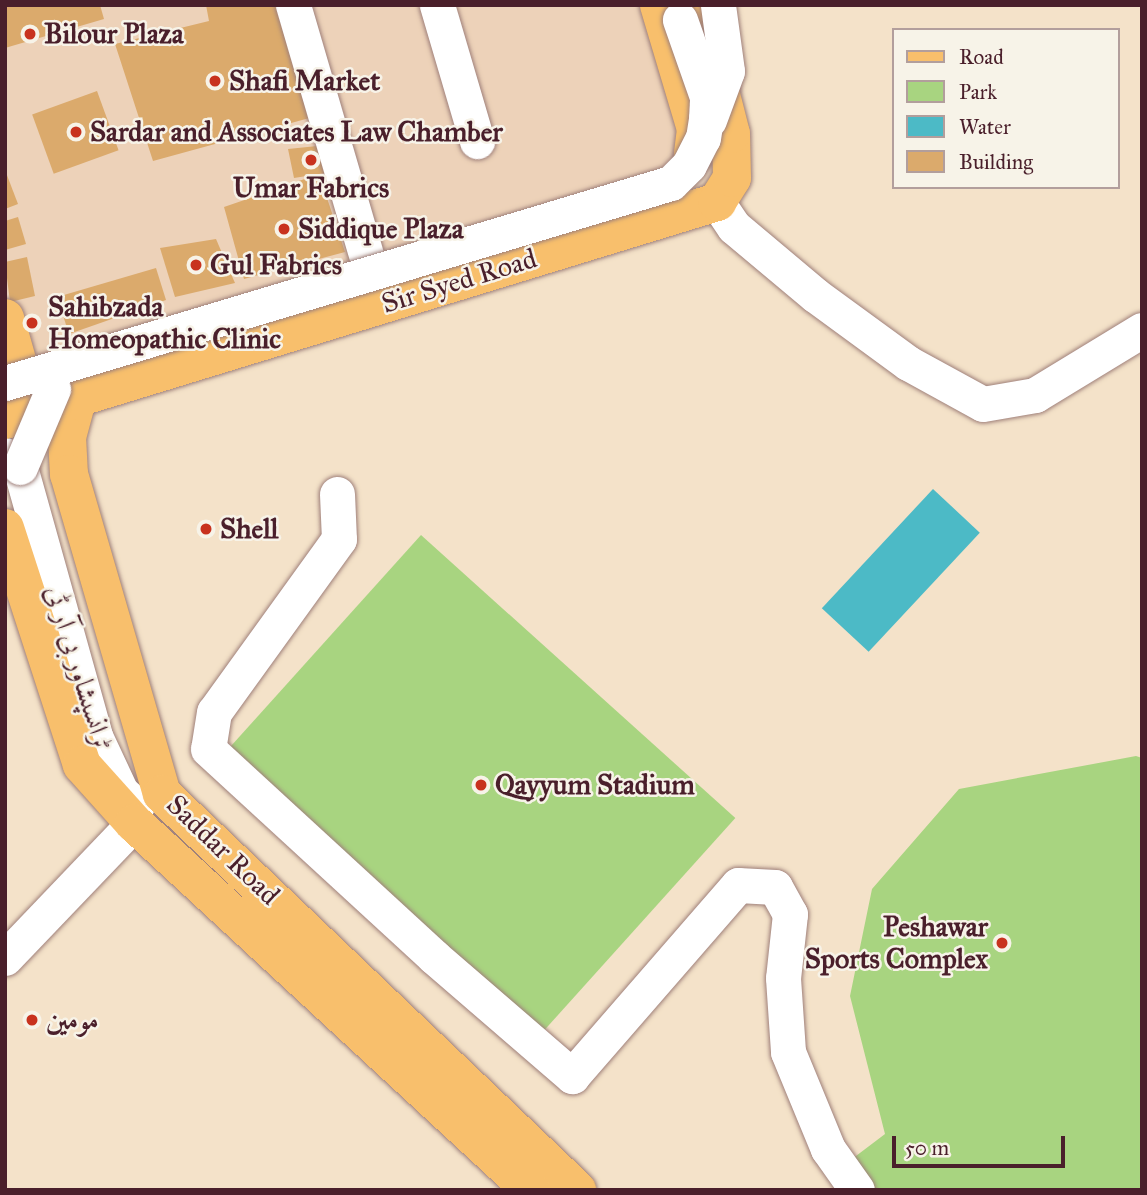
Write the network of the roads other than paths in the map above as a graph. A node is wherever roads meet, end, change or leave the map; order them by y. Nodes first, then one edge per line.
1 (293, 5) edge
2 (437, 5) edge
3 (718, 5) edge
4 (678, 9) edge
5 (704, 135) junction
6 (477, 141) dead end
7 (717, 202) junction
8 (370, 269) junction
9 (5, 318) edge
10 (155, 329) junction
11 (1142, 330) edge
12 (92, 356) junction
13 (167, 371) junction
14 (10, 374) edge
15 (77, 400) junction
16 (5, 420) edge
17 (13, 461) edge
18 (337, 494) dead end
19 (5, 528) edge
20 (134, 823) junction
21 (5, 958) edge
22 (335, 984) junction
23 (531, 1190) edge
24 (577, 1190) edge
25 (857, 1190) edge

1 - 8 street
2 - 6 street
3 - 5 street, ٹرانسپشاور بی آر ٹی, bridge
4 - 5 street, ٹرانسپشاور بی آر ٹی, bridge
4 - 7 main road
4 - 8 main road, Sir Syed Road
5 - 12 street, ٹرانسپشاور بی آر ٹی, bridge
7 - 11 street
7 - 13 main road, Sir Syed Road
8 - 10 main road, Sir Syed Road
9 - 14 main road
10 - 13 main road
10 - 14 main road, Sir Syed Road
12 - 14 street, ٹرانسپشاور بی آر ٹی, bridge
12 - 17 street, ٹرانسپشاور بی آر ٹی, bridge
13 - 15 main road, Sir Syed Road
15 - 16 main road, Sir Syed Road
15 - 22 main road, Saddar Road
17 - 22 street, ٹرانسپشاور بی آر ٹی
18 - 25 street
19 - 20 main road, Saddar Road
20 - 21 street
20 - 22 main road, Saddar Road
22 - 23 main road, Saddar Road
22 - 24 main road, Saddar Road

